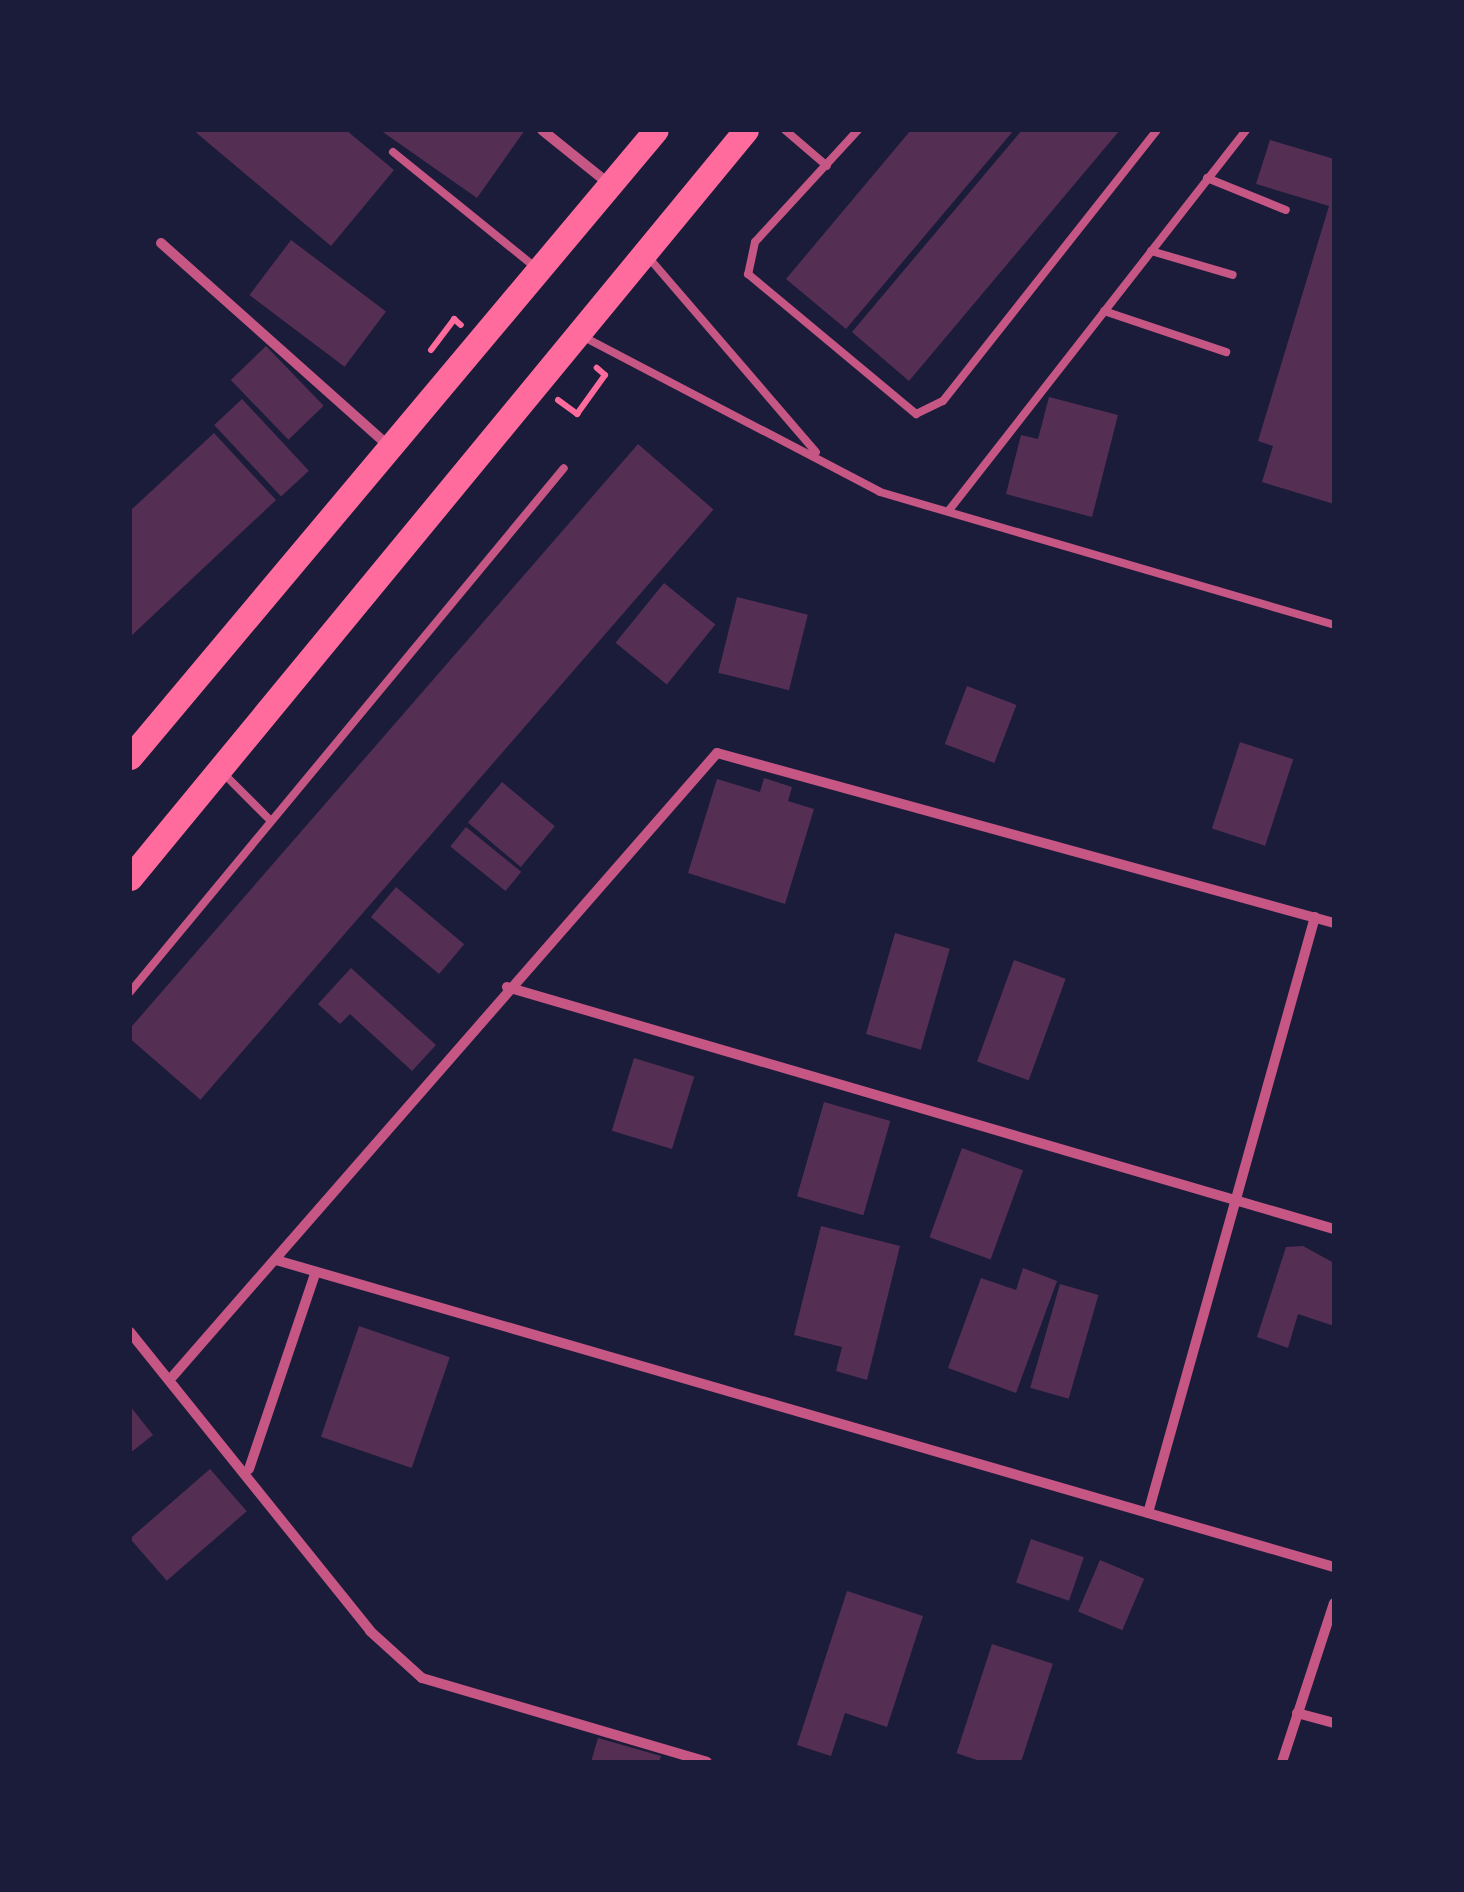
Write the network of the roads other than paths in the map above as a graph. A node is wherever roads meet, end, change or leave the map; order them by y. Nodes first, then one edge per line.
1 (542, 130) edge
2 (656, 130) edge
3 (746, 130) edge
4 (785, 130) edge
5 (858, 130) edge
6 (1157, 130) edge
7 (1246, 130) edge
8 (392, 152) dead end
9 (827, 166) junction
10 (1207, 178) junction
11 (608, 183) junction
12 (1286, 210) dead end
13 (161, 244) dead end
14 (1151, 250) junction
15 (643, 251) junction
16 (540, 271) junction
17 (1234, 275) dead end
18 (1104, 311) junction
19 (574, 339) junction
20 (1226, 352) dead end
21 (389, 447) junction
22 (816, 453) junction
23 (564, 468) dead end
24 (950, 509) junction
25 (1334, 626) edge
26 (130, 757) edge
27 (221, 771) junction
28 (270, 820) junction
29 (130, 878) edge
30 (1315, 917) junction
31 (1334, 923) edge
32 (507, 987) junction
33 (130, 992) edge
34 (1235, 1199) junction
35 (1334, 1229) edge
36 (276, 1260) junction
37 (315, 1274) junction
38 (130, 1332) edge
39 (173, 1376) junction
40 (249, 1470) junction
41 (1148, 1512) junction
42 (1334, 1567) edge
43 (1334, 1602) edge
44 (1297, 1713) junction
45 (1334, 1723) edge
46 (707, 1762) edge
47 (1282, 1762) edge

1 - 11 street
2 - 11 main road
3 - 15 main road
4 - 9 lane
5 - 9 lane
6 - 9 lane
7 - 10 lane
8 - 16 lane
10 - 12 lane
10 - 14 lane
11 - 16 main road
13 - 21 street
14 - 17 lane
14 - 18 lane
15 - 19 main road
15 - 22 lane
16 - 21 main road
18 - 20 lane
18 - 24 lane
19 - 22 lane
19 - 27 main road
21 - 26 main road
22 - 24 lane
23 - 28 lane
24 - 25 lane
27 - 28 lane
27 - 29 main road
28 - 33 lane
30 - 31 street
30 - 32 street
30 - 34 street
32 - 34 street
32 - 36 street
34 - 35 street
34 - 41 street
36 - 37 street
36 - 39 street
37 - 40 street
37 - 41 street
38 - 39 street
39 - 40 street
40 - 46 street
41 - 42 street
43 - 44 street
44 - 45 street
44 - 47 street

